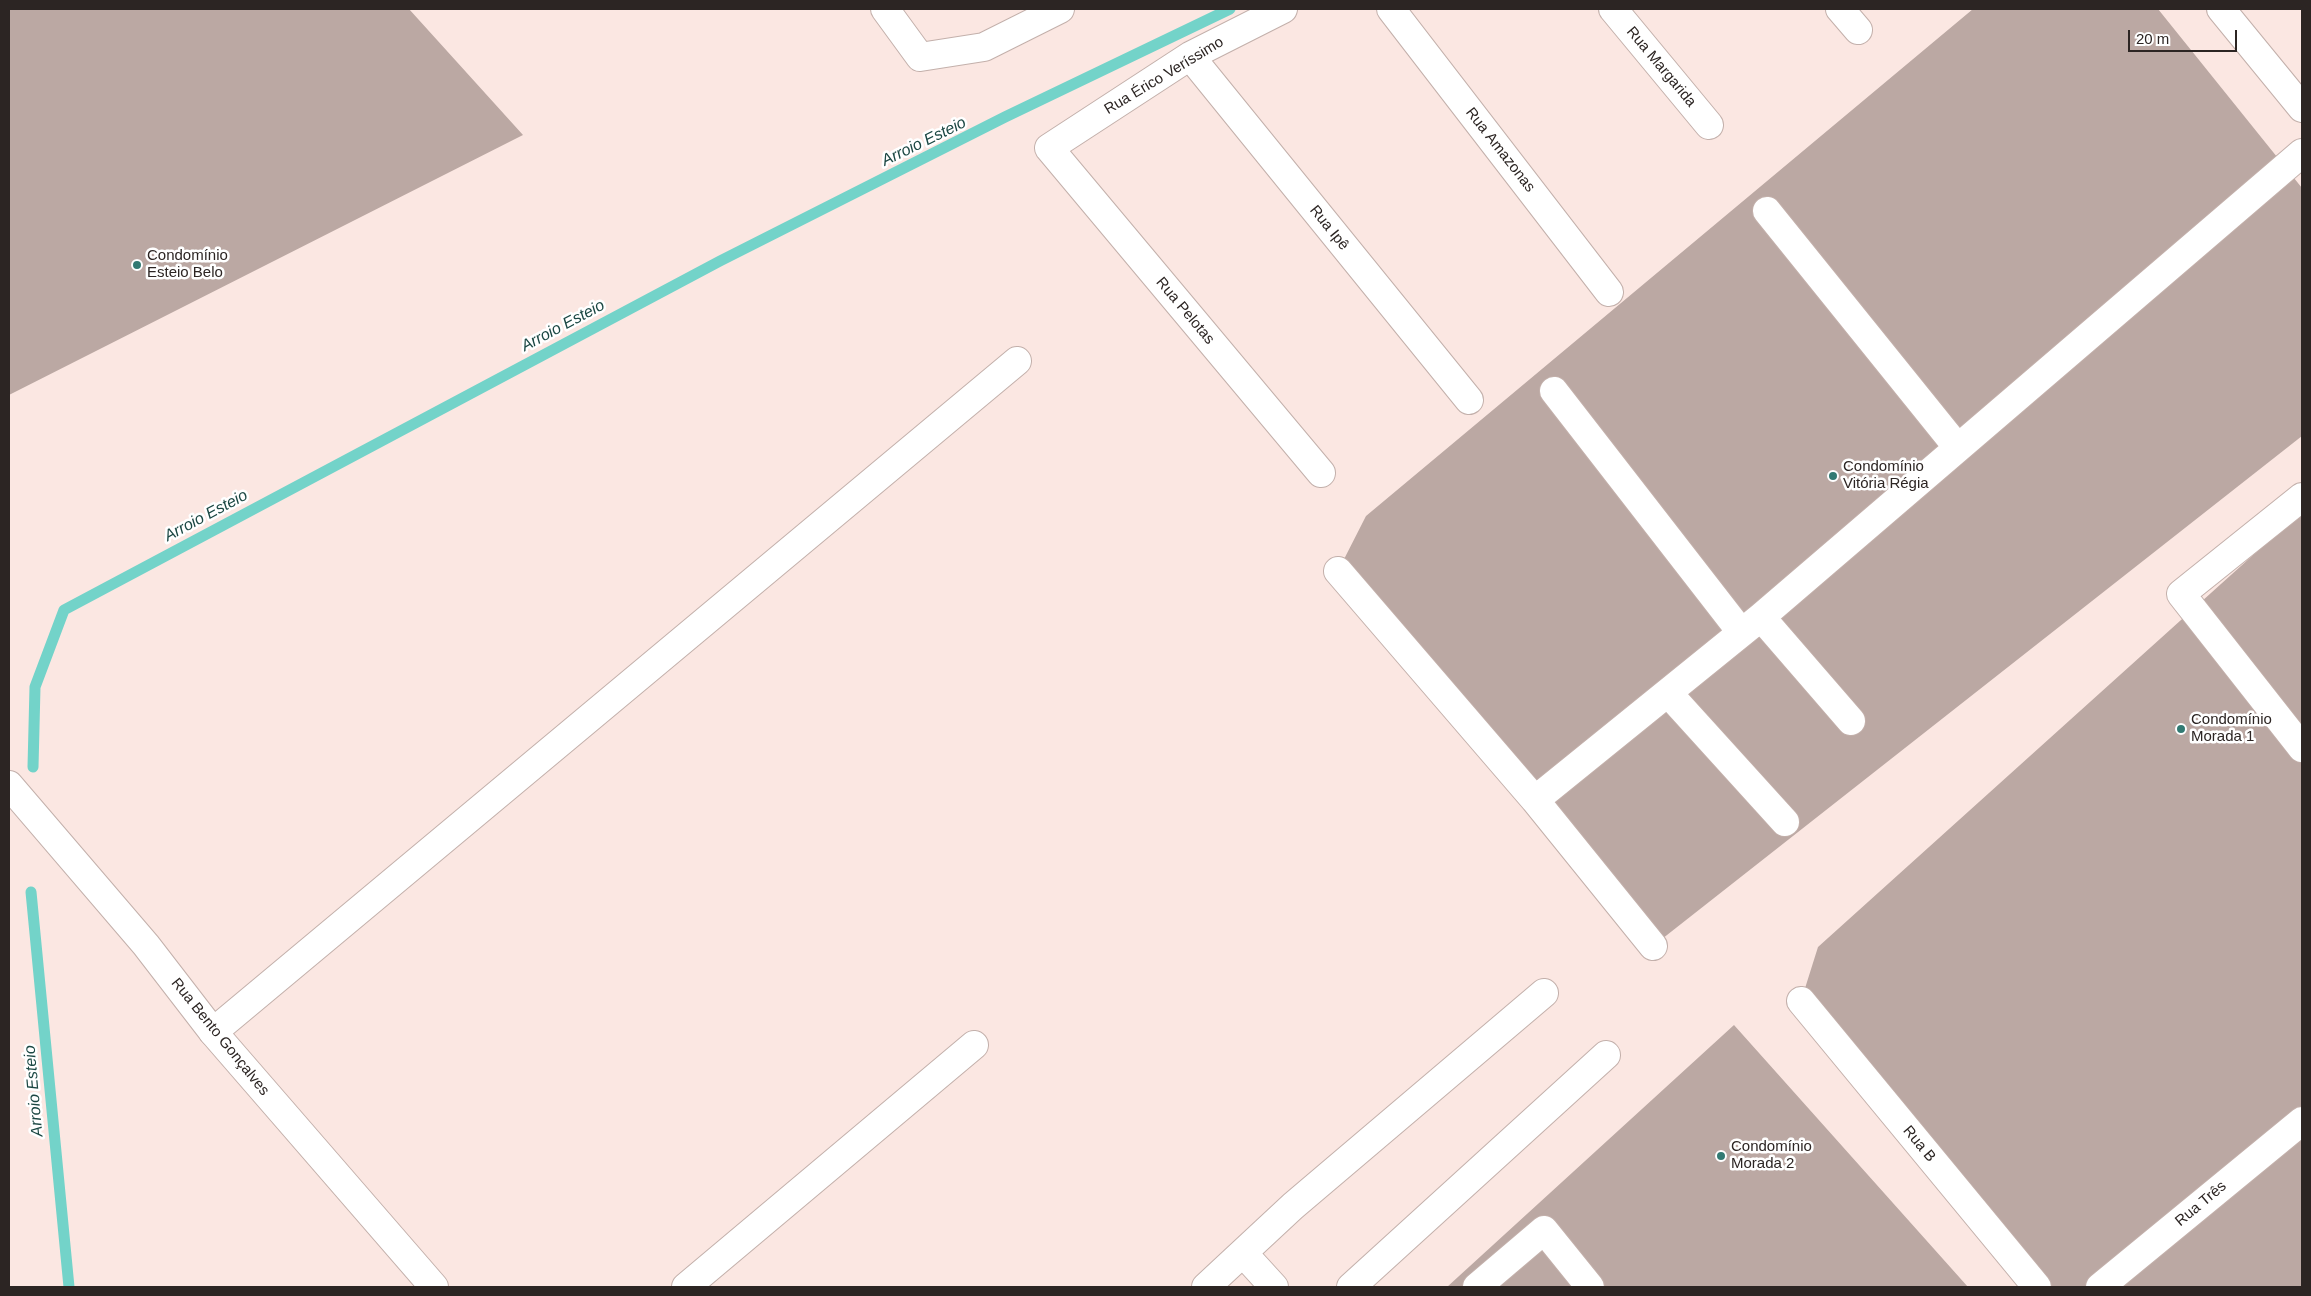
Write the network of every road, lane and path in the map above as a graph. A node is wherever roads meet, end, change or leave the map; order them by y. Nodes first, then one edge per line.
1 (885, 9) edge
2 (1060, 9) edge
3 (1282, 9) edge
4 (1392, 9) edge
5 (1612, 9) edge
6 (1840, 9) edge
7 (2221, 9) edge
8 (1858, 30) dead end
9 (1190, 56) junction
10 (2302, 108) edge
11 (1709, 125) dead end
12 (1049, 148) joint
13 (2302, 152) edge
14 (1767, 211) dead end
15 (1609, 292) dead end
16 (1016, 361) dead end
17 (1554, 391) dead end
18 (1469, 400) dead end
19 (1958, 448) junction
20 (1321, 473) dead end
21 (2302, 497) edge
22 (1338, 571) dead end
23 (1751, 624) junction
24 (1668, 693) junction
25 (1851, 721) dead end
26 (2302, 748) edge
27 (9, 785) edge
28 (1535, 800) junction
29 (1785, 822) dead end
30 (1653, 946) dead end
31 (1544, 993) dead end
32 (1800, 1001) dead end
33 (213, 1032) junction
34 (974, 1045) dead end
35 (1606, 1055) dead end
36 (2302, 1121) edge
37 (1243, 1253) junction
38 (434, 1287) edge
39 (686, 1287) edge
40 (1206, 1287) edge
41 (1274, 1287) edge
42 (1351, 1287) edge
43 (1477, 1287) edge
44 (1590, 1287) edge
45 (2037, 1287) edge
46 (2100, 1287) edge

1 - 2 street
3 - 9 street, Rua Érico Veríssimo
4 - 15 street, Rua Amazonas
5 - 11 street, Rua Margarida
6 - 8 street
7 - 10 street
9 - 12 street, Rua Érico Veríssimo
9 - 18 street, Rua Ipê
12 - 20 street, Rua Pelotas
13 - 19 street
14 - 19 street
16 - 33 street
17 - 23 street
19 - 23 street
21 - 26 street
22 - 28 street
23 - 24 street
23 - 25 street
24 - 28 street
24 - 29 street
27 - 33 street, Rua Bento Gonçalves
28 - 30 street
31 - 37 street
32 - 45 street, Rua B
33 - 38 street, Rua Bento Gonçalves
34 - 39 street
35 - 42 street
36 - 46 street, Rua Três
37 - 40 street
37 - 41 street
43 - 44 street

